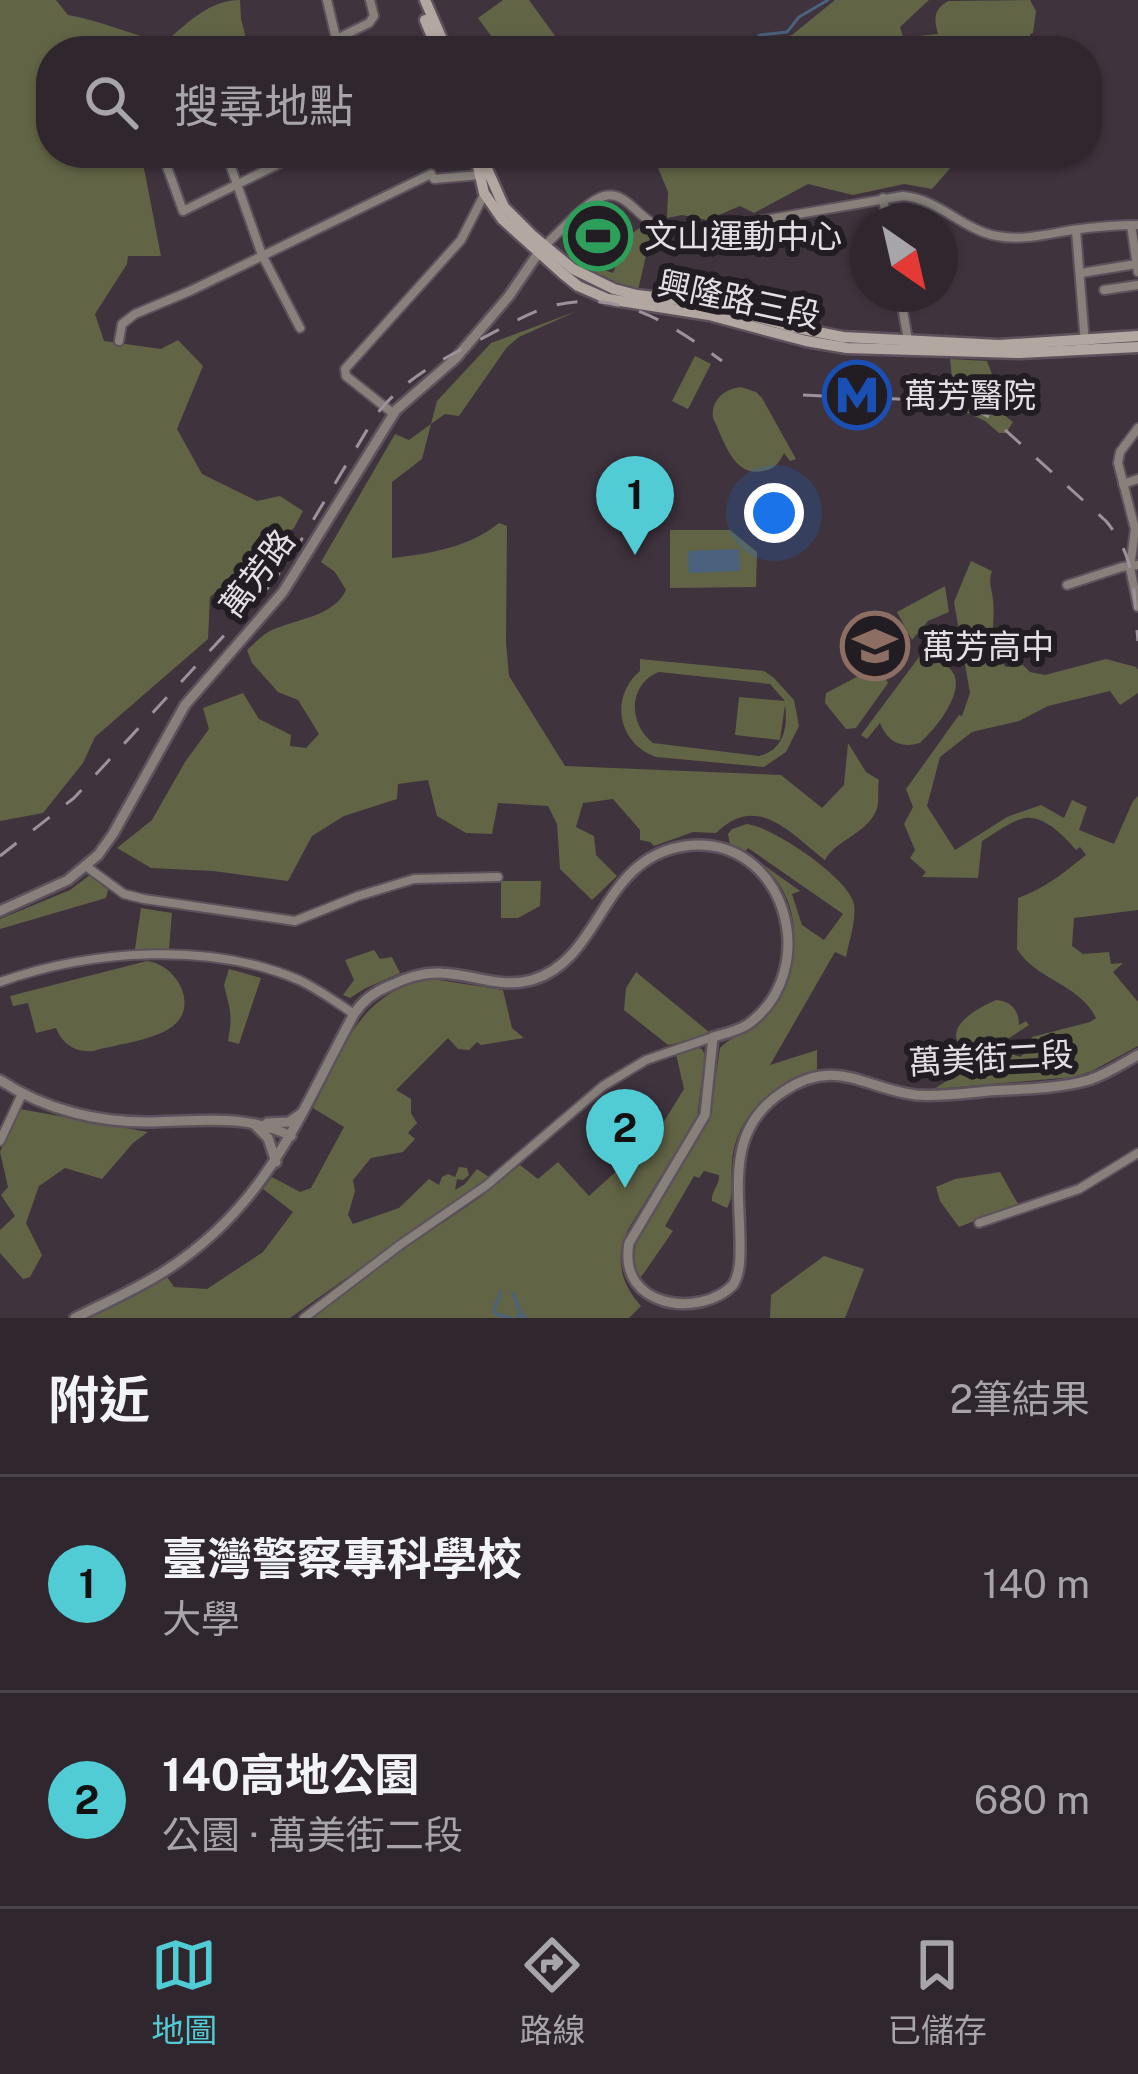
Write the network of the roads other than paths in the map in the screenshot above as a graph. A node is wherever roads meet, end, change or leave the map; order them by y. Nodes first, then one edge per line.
1 (327, 0) edge
2 (370, 0) edge
3 (422, 0) edge
4 (336, 36) edge
5 (343, 36) edge
6 (436, 36) edge
7 (167, 168) edge
8 (232, 168) edge
9 (271, 168) edge
10 (481, 168) edge
11 (483, 175) junction
12 (238, 185) junction
13 (484, 193) junction
14 (883, 199) junction
15 (884, 204) edge
16 (1134, 225) edge
17 (1076, 230) junction
18 (541, 249) junction
19 (262, 255) junction
20 (1137, 263) edge
21 (1081, 272) junction
22 (1138, 285) edge
23 (1104, 290) dead end
24 (902, 312) edge
25 (300, 328) dead end
26 (1138, 337) edge
27 (119, 341) dead end
28 (906, 345) junction
29 (1085, 345) junction
30 (1138, 347) edge
31 (394, 414) junction
32 (1138, 428) edge
33 (1138, 478) edge
34 (1123, 484) junction
35 (1134, 567) edge
36 (1066, 586) dead end
37 (1138, 608) edge
38 (87, 867) junction
39 (498, 877) dead end
40 (0, 911) edge
41 (0, 982) edge
42 (354, 1014) junction
43 (712, 1037) junction
44 (1138, 1055) edge
45 (0, 1081) edge
46 (22, 1094) junction
47 (305, 1109) junction
48 (254, 1122) junction
49 (291, 1136) junction
50 (0, 1141) edge
51 (1138, 1153) edge
52 (276, 1162) junction
53 (979, 1223) dead end
54 (75, 1318) edge
55 (304, 1318) edge

1 - 4 street
2 - 5 street
3 - 6 main road
7 - 12 street
8 - 12 street
9 - 12 street
10 - 11 main road, 興隆路三段
11 - 13 main road, 興隆路三段
11 - 18 main road, 興隆路三段
11 - 19 street
12 - 19 street
13 - 18 main road, 興隆路三段
13 - 31 street
14 - 15 street
14 - 17 street
14 - 18 street
16 - 17 street
16 - 20 street
17 - 21 street
18 - 28 main road, 興隆路三段
18 - 31 street, 萬芳路
19 - 25 street
19 - 27 street
20 - 21 street
21 - 29 street
22 - 23 street
24 - 28 street
26 - 29 main road, 興隆路三段
28 - 29 main road, 興隆路三段
29 - 30 main road, 興隆路三段
31 - 38 street, 萬芳路
32 - 34 street
33 - 34 street
34 - 35 street
35 - 36 street
35 - 37 street
38 - 39 street
38 - 40 street, 萬芳路
41 - 42 street
42 - 43 street
42 - 47 street
43 - 44 street, 萬美街二段
43 - 55 street
45 - 46 street
46 - 48 street
46 - 50 street
47 - 48 street
47 - 49 street
48 - 49 street
48 - 52 street
49 - 52 street
51 - 53 street
52 - 54 street

